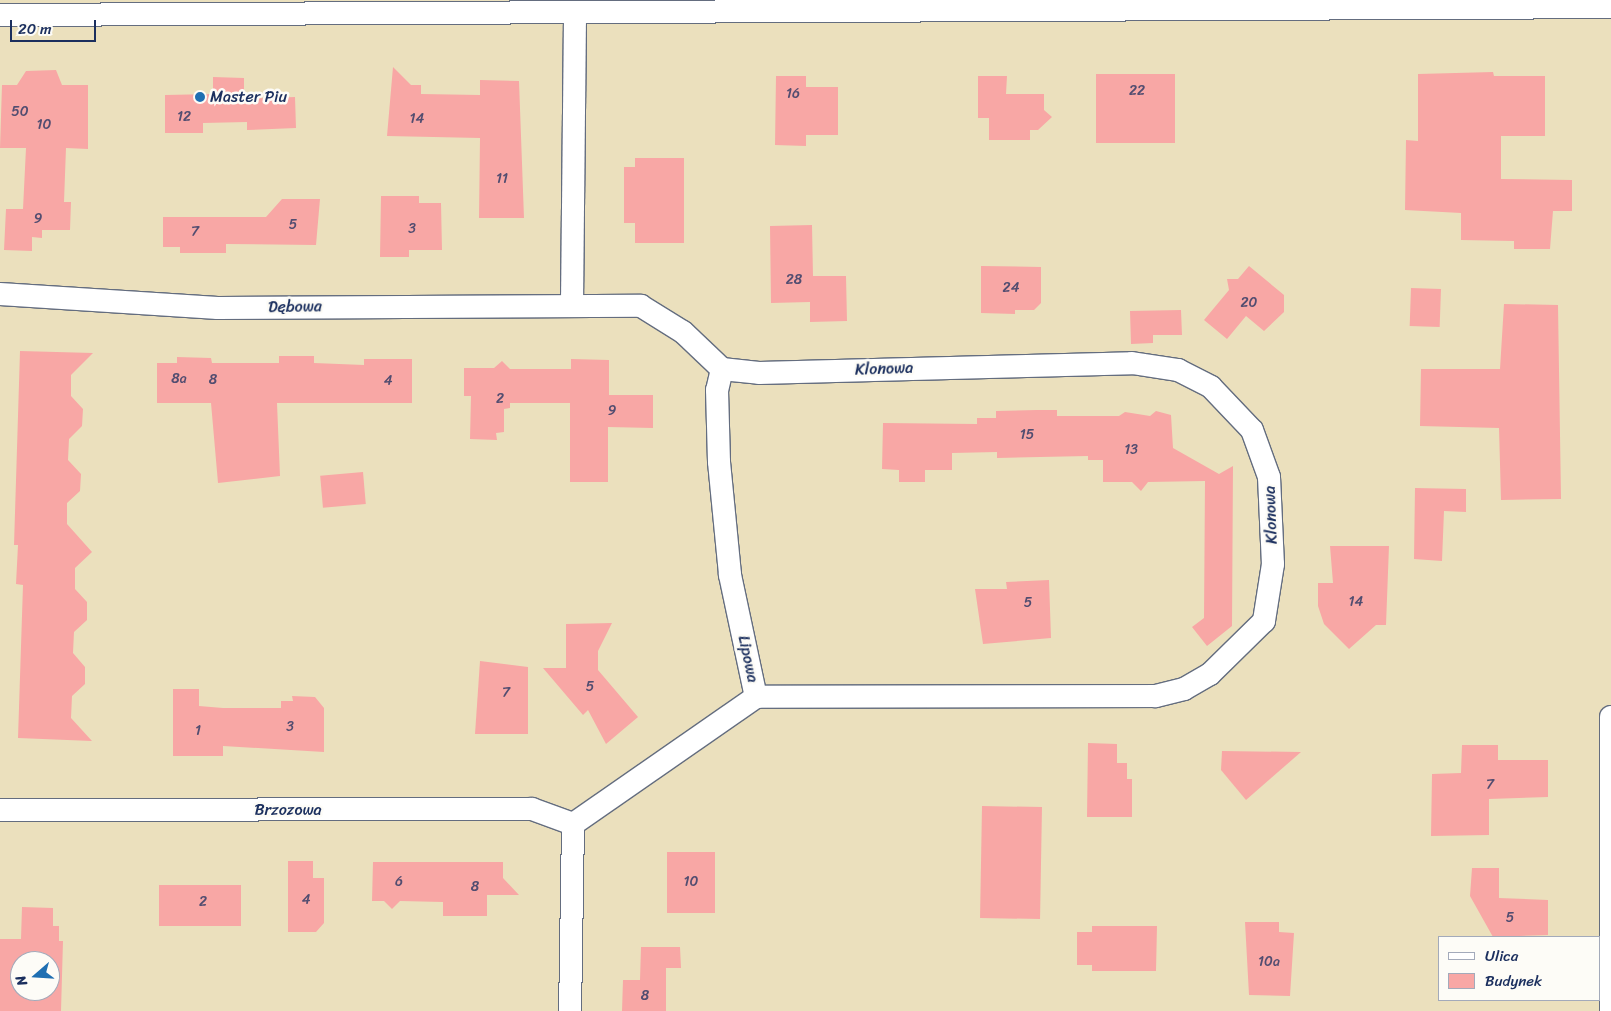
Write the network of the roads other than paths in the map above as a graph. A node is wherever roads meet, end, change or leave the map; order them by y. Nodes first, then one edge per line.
1 (1611, 7) edge
2 (575, 13) junction
3 (0, 15) edge
4 (0, 294) edge
5 (580, 303) junction
6 (722, 369) junction
7 (756, 697) junction
8 (1611, 716) edge
9 (0, 810) edge
10 (574, 824) junction
11 (570, 1011) edge
12 (1611, 1011) edge

1 - 2 street
2 - 3 street
2 - 5 street
4 - 5 street, Dębowa
5 - 6 street
6 - 7 street, Lipowa
6 - 7 street, Klonowa
7 - 10 street, Lipowa
8 - 12 street
9 - 10 street, Brzozowa
10 - 11 street

